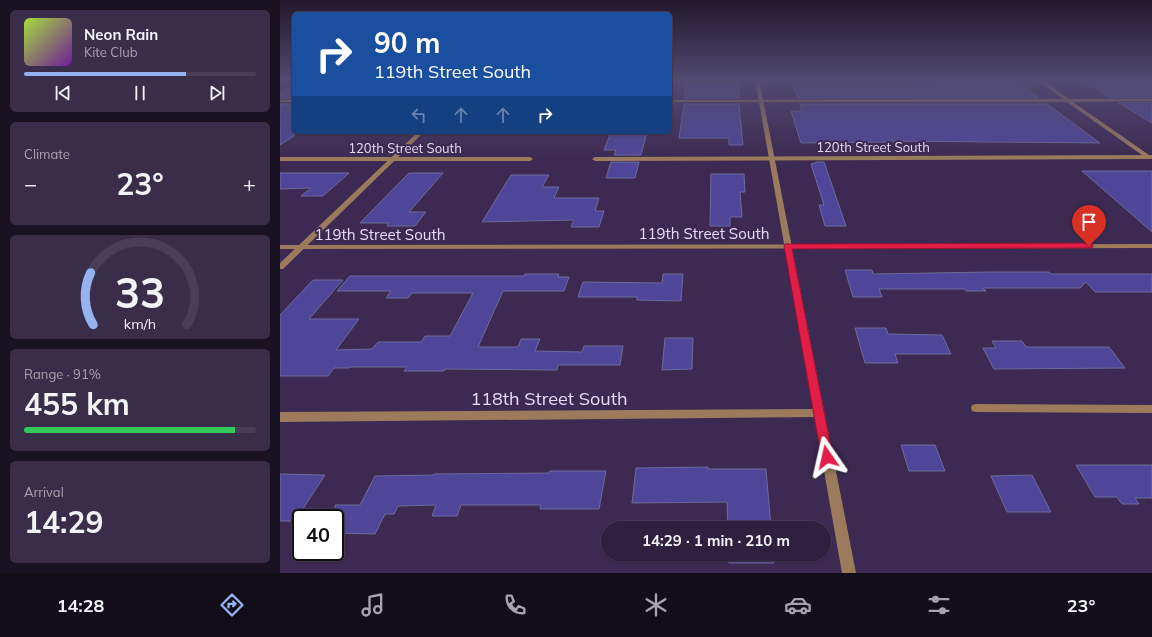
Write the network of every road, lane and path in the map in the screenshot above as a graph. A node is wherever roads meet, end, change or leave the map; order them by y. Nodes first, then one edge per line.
1 (762, 106) edge
2 (1075, 106) edge
3 (419, 134) edge
4 (771, 158) junction
5 (1151, 158) edge
6 (280, 159) edge
7 (392, 159) junction
8 (530, 159) dead end
9 (595, 159) dead end
10 (788, 246) junction
11 (1152, 246) edge
12 (280, 247) edge
13 (301, 247) junction
14 (280, 267) edge
15 (976, 408) dead end
16 (1152, 409) edge
17 (819, 413) junction
18 (280, 417) edge
19 (848, 573) edge

1 - 4 street
2 - 5 street
3 - 7 street
4 - 5 street, 120th Street South
4 - 9 street, 120th Street South
4 - 10 street
6 - 7 street, 120th Street South
7 - 8 street, 120th Street South
7 - 13 street
10 - 11 street, 119th Street South
10 - 13 street, 119th Street South
10 - 17 street
12 - 13 street, 119th Street South
13 - 14 street
15 - 16 street
17 - 18 street, 118th Street South
17 - 19 street

